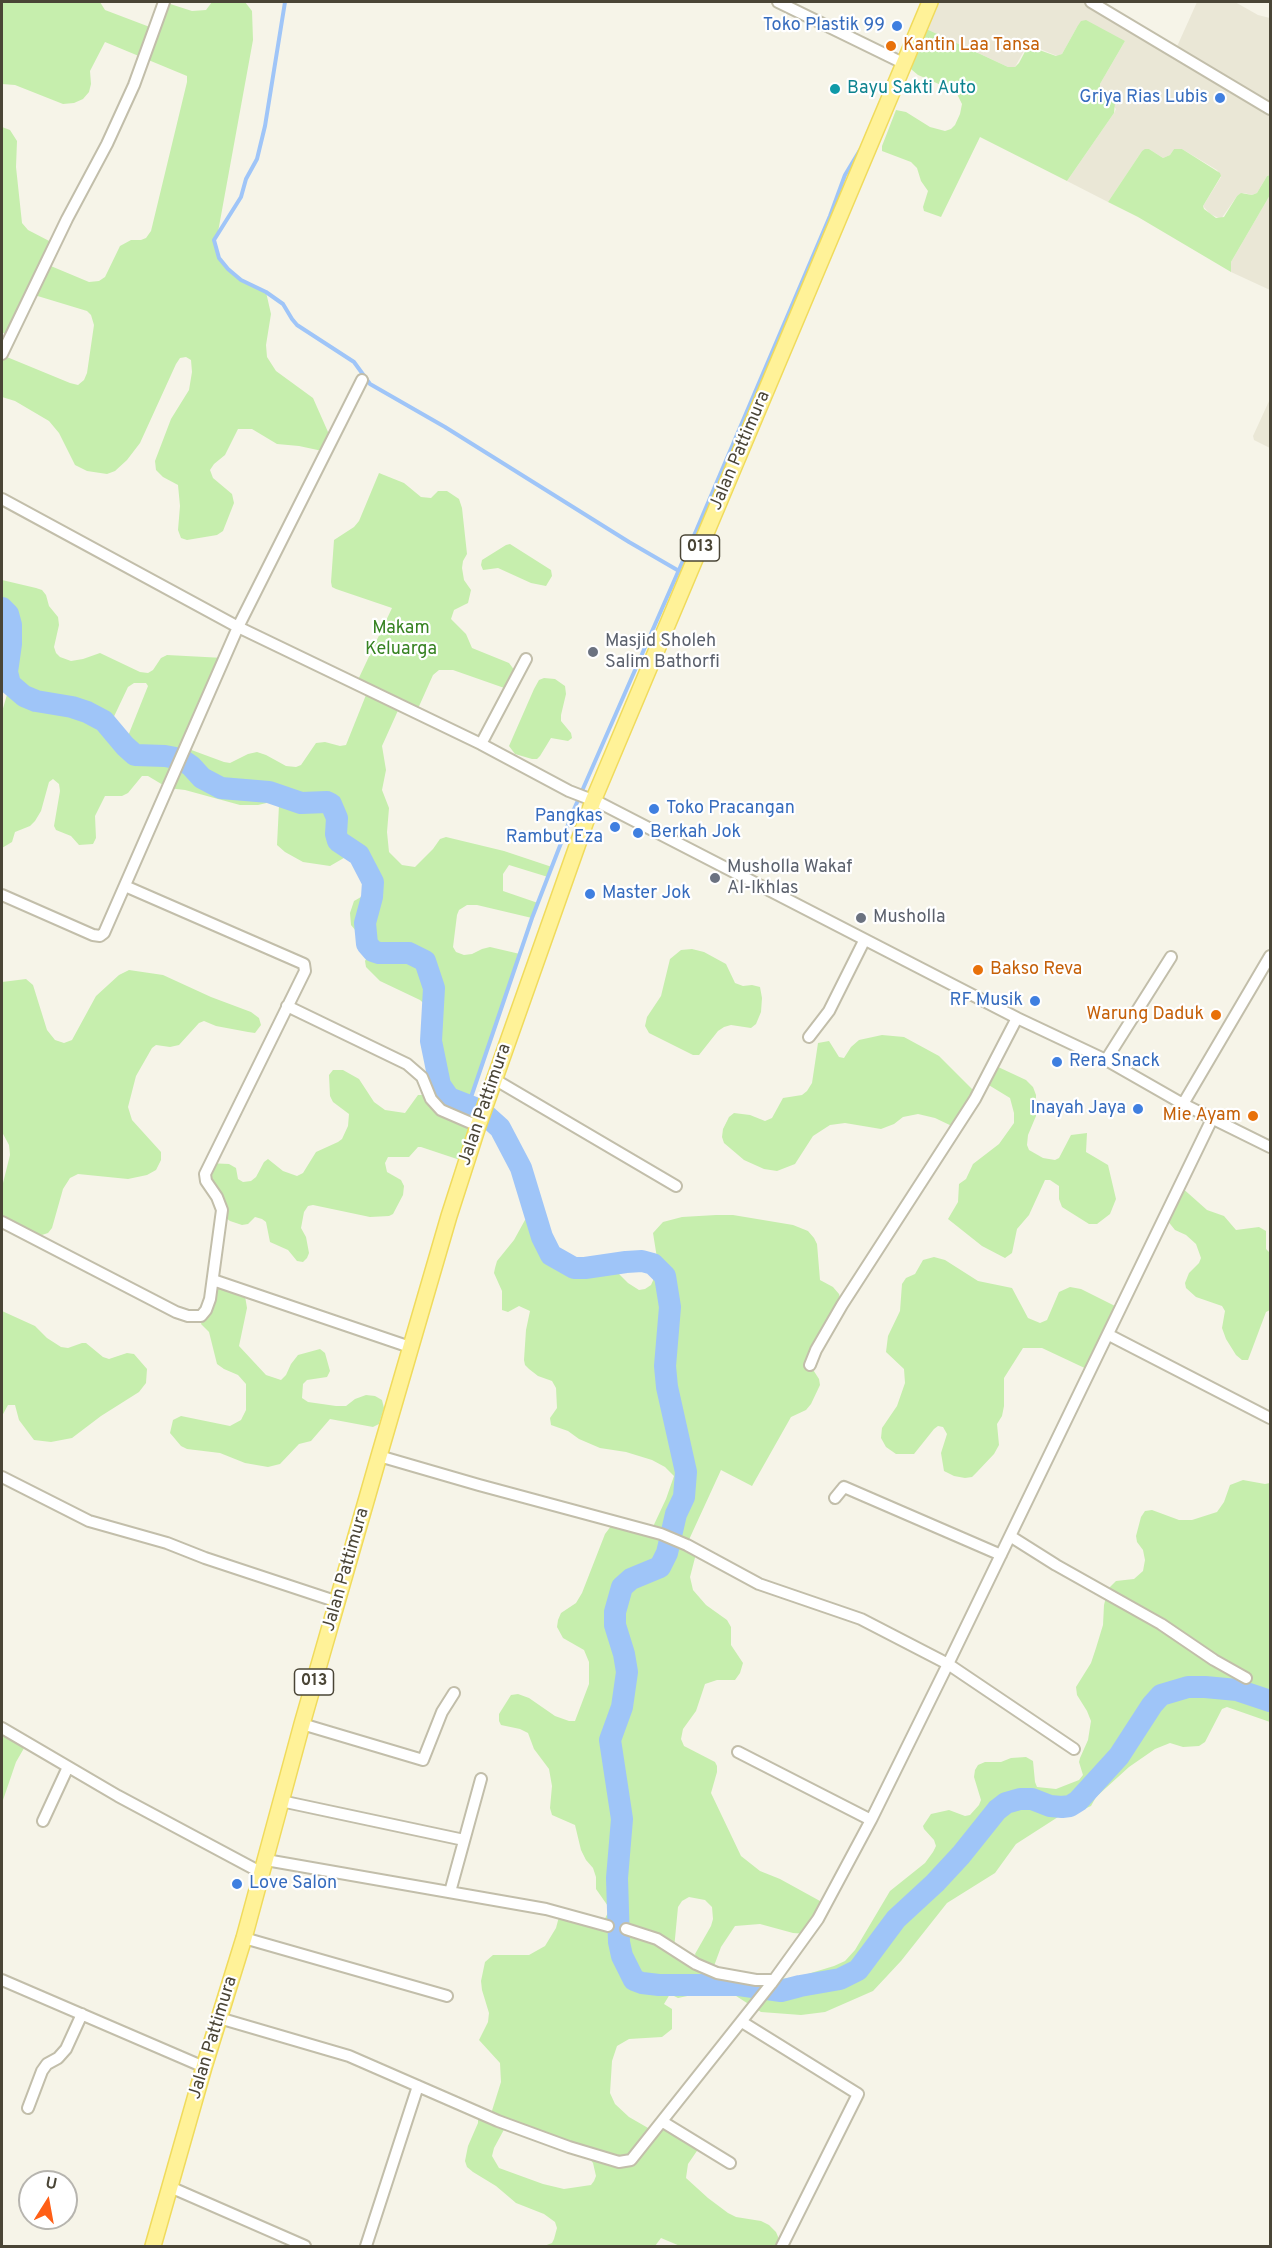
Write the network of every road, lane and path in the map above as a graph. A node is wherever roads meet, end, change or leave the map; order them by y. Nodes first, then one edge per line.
1 (164, 2) edge
2 (778, 2) edge
3 (930, 2) edge
4 (1091, 2) edge
5 (905, 64) junction
6 (1270, 109) edge
7 (2, 354) edge
8 (362, 380) dead end
9 (2, 499) edge
10 (238, 627) junction
11 (526, 659) dead end
12 (482, 744) junction
13 (590, 800) junction
14 (125, 886) junction
15 (2, 895) edge
16 (864, 941) junction
17 (1270, 956) edge
18 (1171, 957) dead end
19 (287, 1006) junction
20 (1017, 1018) junction
21 (809, 1037) dead end
22 (1106, 1060) junction
23 (494, 1079) junction
24 (1183, 1104) junction
25 (1212, 1119) junction
26 (479, 1123) junction
27 (1270, 1147) edge
28 (676, 1186) dead end
29 (2, 1222) edge
30 (213, 1280) junction
31 (1109, 1335) junction
32 (410, 1347) junction
33 (810, 1365) dead end
34 (1270, 1418) edge
35 (379, 1456) junction
36 (2, 1478) edge
37 (835, 1498) dead end
38 (1010, 1536) junction
39 (1000, 1555) junction
40 (338, 1602) junction
41 (948, 1664) junction
42 (1246, 1678) dead end
43 (453, 1693) dead end
44 (302, 1724) junction
45 (2, 1728) edge
46 (1074, 1749) dead end
47 (738, 1752) dead end
48 (68, 1767) junction
49 (480, 1779) dead end
50 (281, 1802) junction
51 (871, 1820) junction
52 (43, 1821) dead end
53 (464, 1840) junction
54 (264, 1867) junction
55 (450, 1892) junction
56 (608, 1926) dead end
57 (626, 1929) dead end
58 (244, 1938) junction
59 (2, 1980) edge
60 (773, 1982) junction
61 (447, 1996) dead end
62 (81, 2014) junction
63 (219, 2018) junction
64 (742, 2022) junction
65 (204, 2067) junction
66 (418, 2086) junction
67 (28, 2108) dead end
68 (663, 2121) junction
69 (730, 2163) dead end
70 (170, 2187) junction
71 (153, 2247) edge
72 (305, 2247) edge
73 (366, 2247) edge
74 (783, 2247) edge

1 - 7 street
2 - 5 street
3 - 5 main road, Jalan Pattimura / 013
4 - 6 street
5 - 13 main road, Jalan Pattimura / 013
8 - 10 street
9 - 10 street
10 - 12 street
10 - 14 street
11 - 12 street
12 - 13 street
13 - 16 street
13 - 23 main road, Jalan Pattimura / 013
14 - 15 street
14 - 19 street
16 - 20 street
16 - 21 street
17 - 24 street
18 - 22 street
19 - 26 street
19 - 30 street
20 - 22 street
20 - 33 street
22 - 24 street
23 - 26 main road, Jalan Pattimura / 013
23 - 28 street
24 - 25 street
25 - 27 street
25 - 31 street
26 - 32 main road, Jalan Pattimura / 013
29 - 30 street
30 - 32 street
31 - 34 street
31 - 38 street
32 - 35 main road, Jalan Pattimura / 013
35 - 40 main road, Jalan Pattimura / 013
35 - 41 street
36 - 40 street
37 - 39 street
38 - 39 street
38 - 42 street
39 - 41 street
40 - 44 main road, Jalan Pattimura / 013
41 - 46 street
41 - 51 street
43 - 44 street
44 - 50 main road, Jalan Pattimura / 013
45 - 48 street
47 - 51 street
48 - 52 street
48 - 54 street
49 - 53 street
50 - 53 street
50 - 54 main road, Jalan Pattimura / 013
51 - 60 street
53 - 55 street
54 - 55 street
54 - 58 main road, Jalan Pattimura / 013
55 - 56 street
57 - 60 street
58 - 61 street
58 - 63 main road, Jalan Pattimura / 013
59 - 62 street
60 - 64 street
62 - 65 street
62 - 67 street
63 - 65 main road, Jalan Pattimura / 013
63 - 66 street
64 - 68 street
64 - 74 street
65 - 70 main road, Jalan Pattimura / 013
66 - 68 street
66 - 73 street
68 - 69 street
70 - 71 main road, Jalan Pattimura / 013
70 - 72 street

